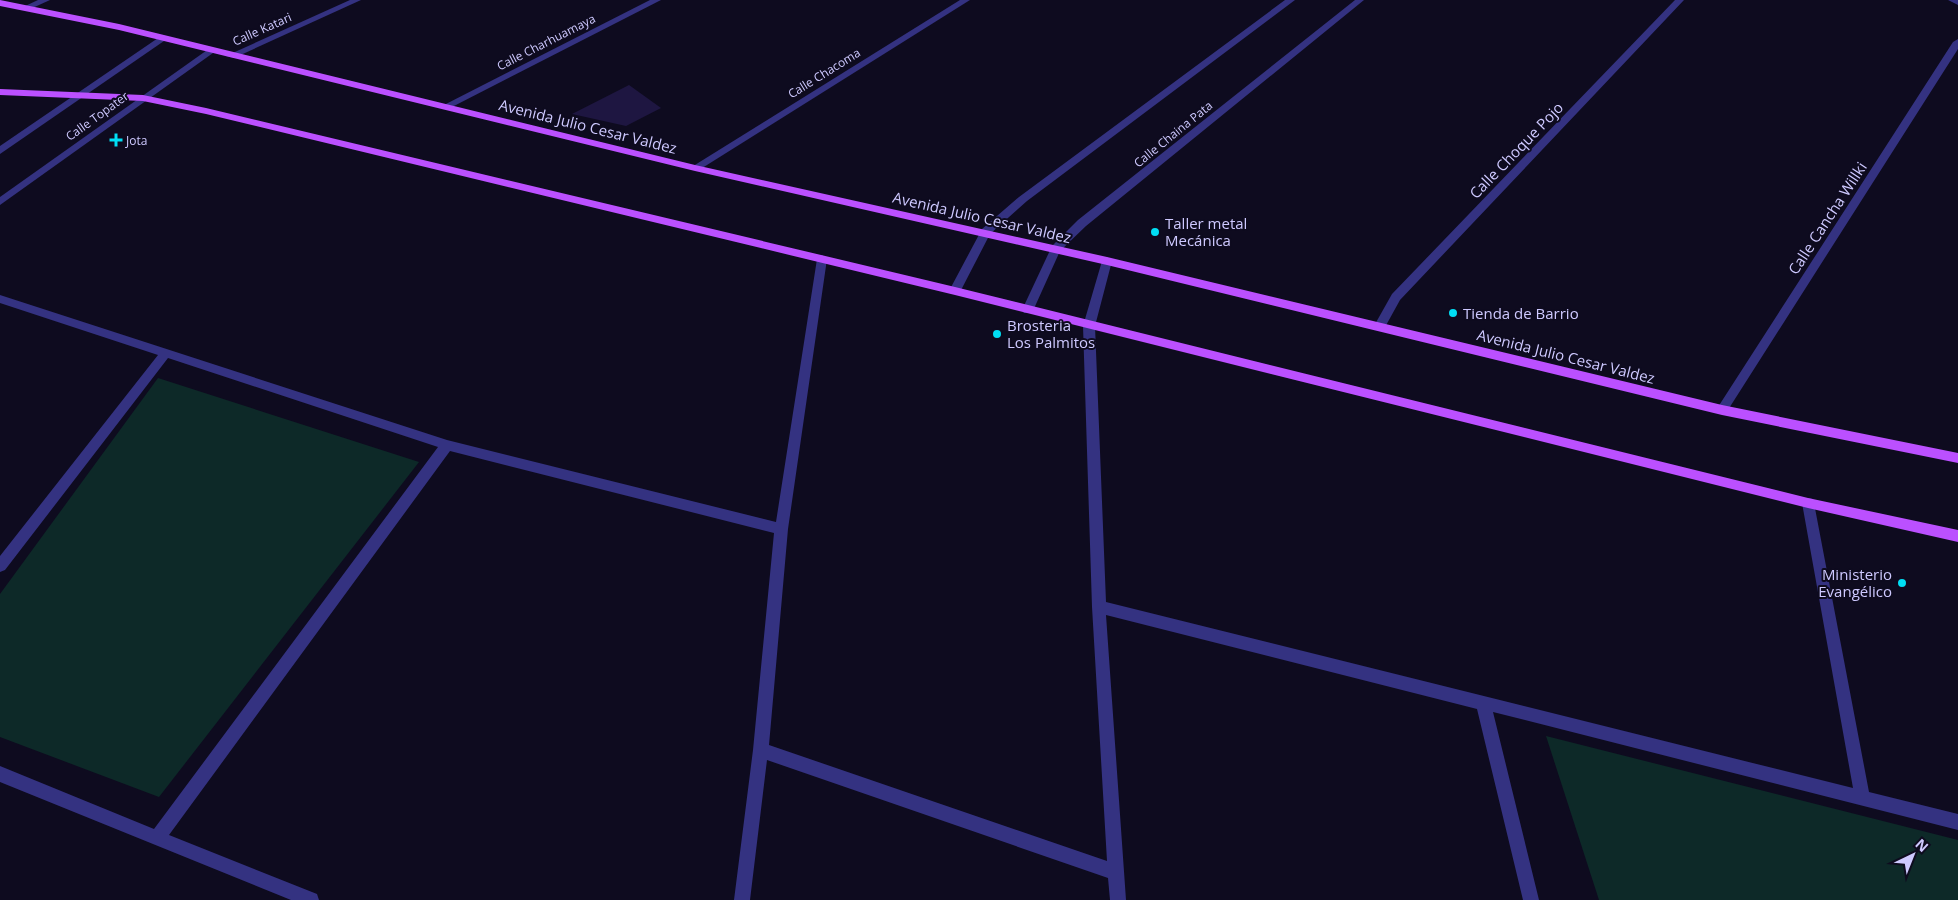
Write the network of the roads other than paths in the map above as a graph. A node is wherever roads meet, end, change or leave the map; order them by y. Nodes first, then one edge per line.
1 (46, 0) edge
2 (358, 0) edge
3 (657, 0) edge
4 (966, 0) edge
5 (1291, 0) edge
6 (1360, 0) edge
7 (1680, 0) edge
8 (1952, 0) edge
9 (1958, 2) edge
10 (0, 3) edge
11 (25, 8) junction
12 (161, 39) junction
13 (1958, 42) edge
14 (210, 51) junction
15 (231, 56) junction
16 (0, 92) edge
17 (80, 96) junction
18 (143, 98) junction
19 (447, 106) junction
20 (0, 151) edge
21 (695, 168) junction
22 (0, 202) edge
23 (986, 232) junction
24 (1056, 249) junction
25 (822, 259) junction
26 (1107, 260) junction
27 (955, 291) junction
28 (0, 299) edge
29 (1028, 310) junction
30 (1089, 326) junction
31 (1380, 326) junction
32 (165, 354) junction
33 (1722, 410) junction
34 (447, 445) junction
35 (1958, 458) edge
36 (1808, 503) junction
37 (781, 528) junction
38 (1958, 536) edge
39 (0, 566) edge
40 (1099, 607) junction
41 (1483, 703) junction
42 (762, 750) junction
43 (0, 774) edge
44 (1862, 797) junction
45 (1958, 822) edge
46 (158, 837) junction
47 (1115, 872) junction
48 (311, 900) edge
49 (742, 900) edge
50 (1118, 900) edge
51 (1531, 900) edge

1 - 11 street
2 - 15 street, Calle Katari
3 - 19 street, Calle Charhuamaya
4 - 21 street, Calle Chacoma
5 - 23 street
6 - 24 street, Calle Chaina Pata
7 - 31 street, Calle Choque Pojo
8 - 9 street
10 - 11 main road, Avenida Julio Cesar Valdez
11 - 12 main road, Avenida Julio Cesar Valdez
12 - 14 main road, Avenida Julio Cesar Valdez
12 - 17 street, Calle Topater
13 - 33 street, Calle Cancha Willki
14 - 15 main road, Avenida Julio Cesar Valdez
14 - 18 street, Calle Topater
15 - 19 main road, Avenida Julio Cesar Valdez
16 - 17 main road
17 - 18 main road
17 - 20 street, Calle Topater
18 - 22 street, Calle Topater
18 - 25 main road
19 - 21 main road, Avenida Julio Cesar Valdez
21 - 23 main road, Avenida Julio Cesar Valdez
23 - 24 main road, Avenida Julio Cesar Valdez
23 - 27 street
24 - 26 main road, Avenida Julio Cesar Valdez
24 - 29 street, Calle Chaina Pata
25 - 27 main road
25 - 37 street
26 - 30 street
26 - 31 main road, Avenida Julio Cesar Valdez
27 - 29 main road
28 - 32 street
29 - 30 main road
30 - 36 main road
30 - 40 street
31 - 33 main road, Avenida Julio Cesar Valdez
32 - 34 street
32 - 39 street
33 - 35 main road, Avenida Julio Cesar Valdez
34 - 37 street
34 - 46 street
36 - 38 main road
36 - 44 street
37 - 42 street
40 - 41 street
40 - 47 street
41 - 44 street
41 - 51 street
42 - 47 street
42 - 49 street
43 - 46 street
44 - 45 street
46 - 48 street
47 - 50 street

